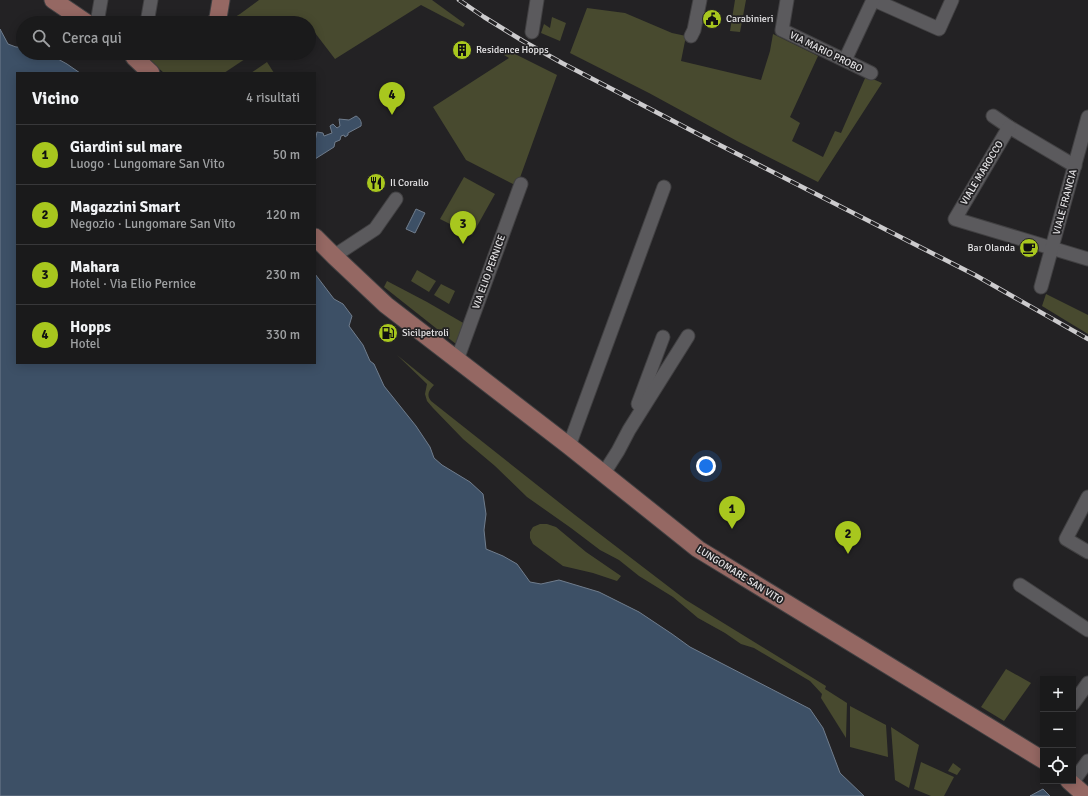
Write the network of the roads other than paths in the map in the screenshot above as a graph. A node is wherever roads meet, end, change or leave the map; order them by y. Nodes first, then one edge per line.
1 (53, 0) edge
2 (101, 0) edge
3 (151, 0) edge
4 (221, 0) edge
5 (536, 0) edge
6 (700, 0) edge
7 (787, 0) edge
8 (873, 0) edge
9 (952, 0) edge
10 (77, 16) edge
11 (98, 16) edge
12 (148, 16) edge
13 (218, 16) edge
14 (532, 32) dead end
15 (691, 36) dead end
16 (137, 60) edge
17 (844, 60) junction
18 (150, 72) edge
19 (871, 73) dead end
20 (993, 116) dead end
21 (1087, 123) edge
22 (1009, 127) junction
23 (1075, 166) junction
24 (521, 184) dead end
25 (664, 187) dead end
26 (396, 199) dead end
27 (316, 238) edge
28 (1052, 248) junction
29 (334, 256) junction
30 (1088, 259) edge
31 (1041, 287) dead end
32 (688, 336) dead end
33 (663, 337) dead end
34 (457, 360) junction
35 (629, 430) junction
36 (569, 446) junction
37 (604, 473) junction
38 (1088, 497) edge
39 (1088, 552) edge
40 (1020, 585) dead end
41 (1088, 630) edge
42 (1088, 683) edge
43 (1076, 700) edge
44 (1040, 753) edge
45 (1088, 761) edge
46 (1076, 775) edge
47 (1072, 784) edge
48 (1086, 796) edge

1 - 10 main road
2 - 11 street
3 - 12 street
4 - 13 main road
5 - 14 street
6 - 15 street
7 - 17 street, VIA MARIO PROBO
8 - 9 street
8 - 17 street
16 - 18 main road
17 - 19 street, VIA MARIO PROBO
20 - 22 street
21 - 23 street, VIALE FRANCIA
22 - 23 street
22 - 28 street, VIALE MAROCCO
23 - 28 street, VIALE FRANCIA
24 - 34 street, VIA ELIO PERNICE
25 - 36 street
26 - 29 street
27 - 29 main road, LUNGOMARE SAN VITO
28 - 30 street
28 - 31 street, VIALE FRANCIA
29 - 34 main road, LUNGOMARE SAN VITO
32 - 35 street
33 - 35 street
34 - 36 main road, LUNGOMARE SAN VITO
35 - 37 street
36 - 37 main road, LUNGOMARE SAN VITO
37 - 44 main road, LUNGOMARE SAN VITO
38 - 39 street
40 - 41 street
42 - 43 street
45 - 46 street
47 - 48 main road

